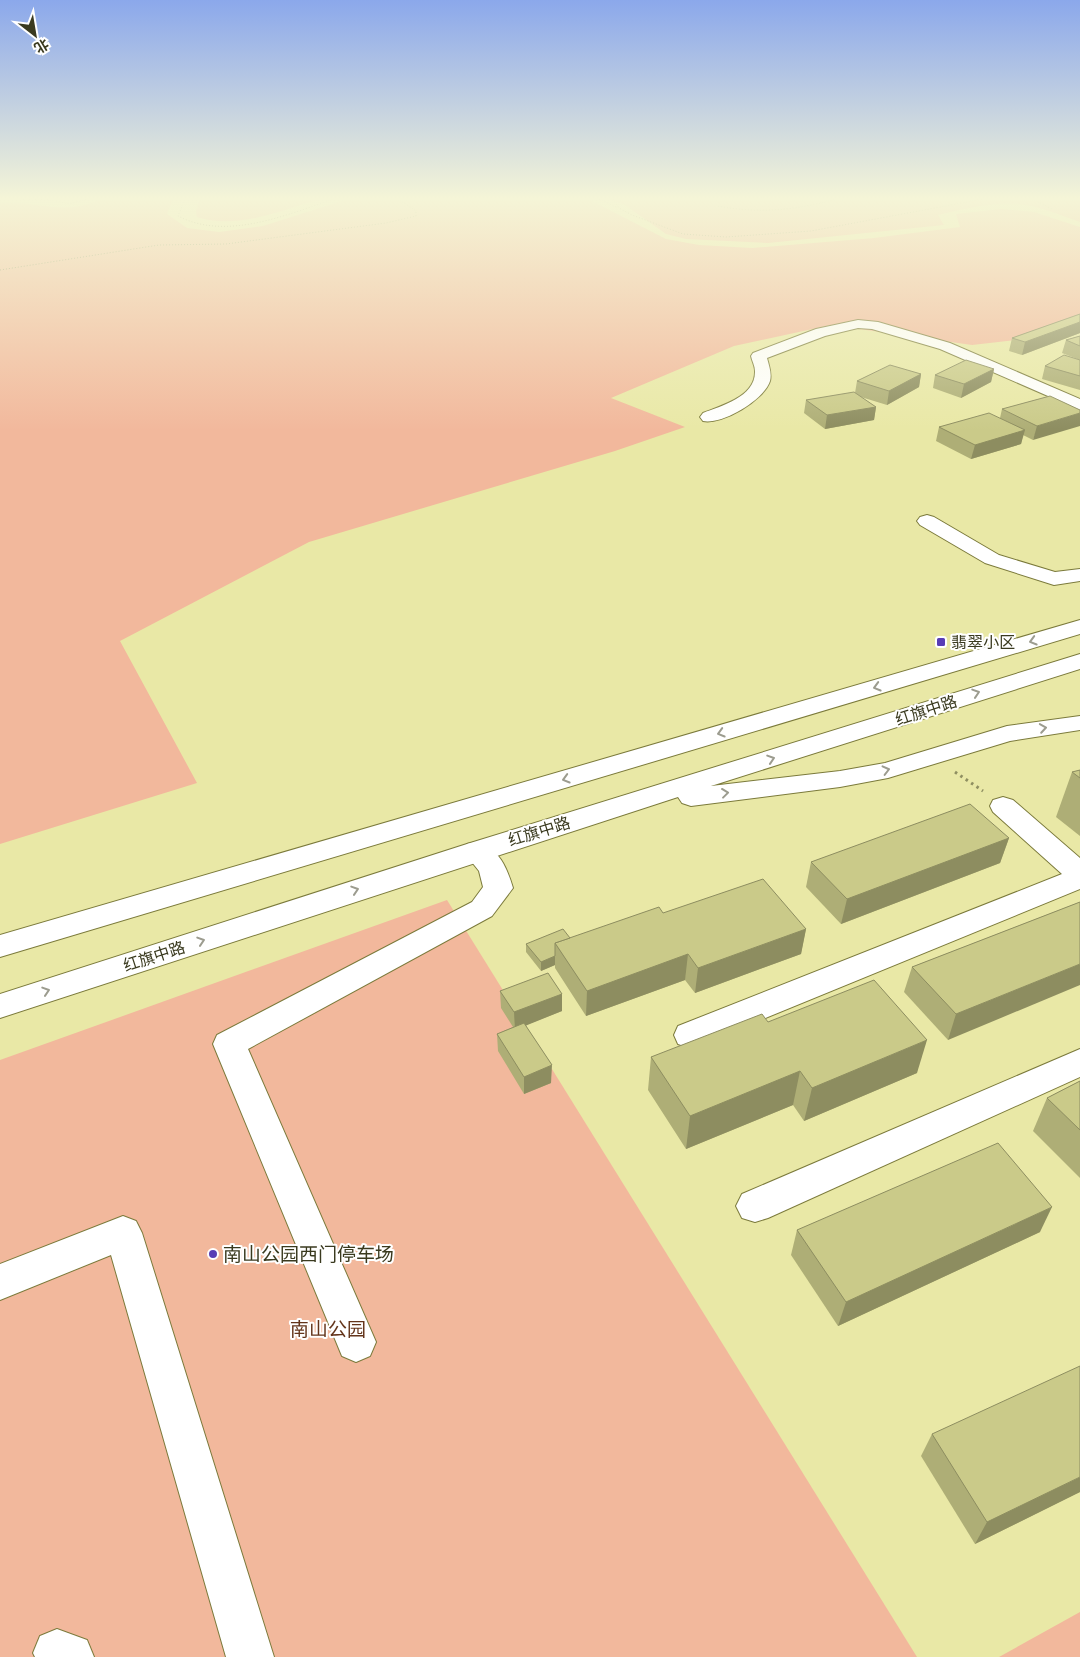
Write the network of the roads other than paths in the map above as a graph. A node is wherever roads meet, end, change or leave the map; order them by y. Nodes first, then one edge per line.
1 (1080, 405) edge
2 (709, 417) dead end
3 (927, 521) dead end
4 (1080, 576) edge
5 (1080, 627) edge
6 (1080, 660) edge
7 (1080, 723) edge
8 (625, 805) junction
9 (1003, 806) dead end
10 (477, 851) junction
11 (1080, 874) edge
12 (1080, 878) edge
13 (0, 946) edge
14 (0, 1006) edge
15 (690, 1035) dead end
16 (1080, 1062) edge
17 (755, 1206) dead end
18 (0, 1282) edge
19 (356, 1342) dead end
20 (250, 1657) edge

1 - 2 main road
3 - 4 main road
5 -> 13 main road
8 -> 6 main road, 红旗中路
8 -> 7 main road
8 - 10 main road, 红旗中路
9 - 11 main road
14 -> 10 main road, 红旗中路
10 - 19 main road
12 - 15 main road
16 - 17 main road
18 - 20 main road

